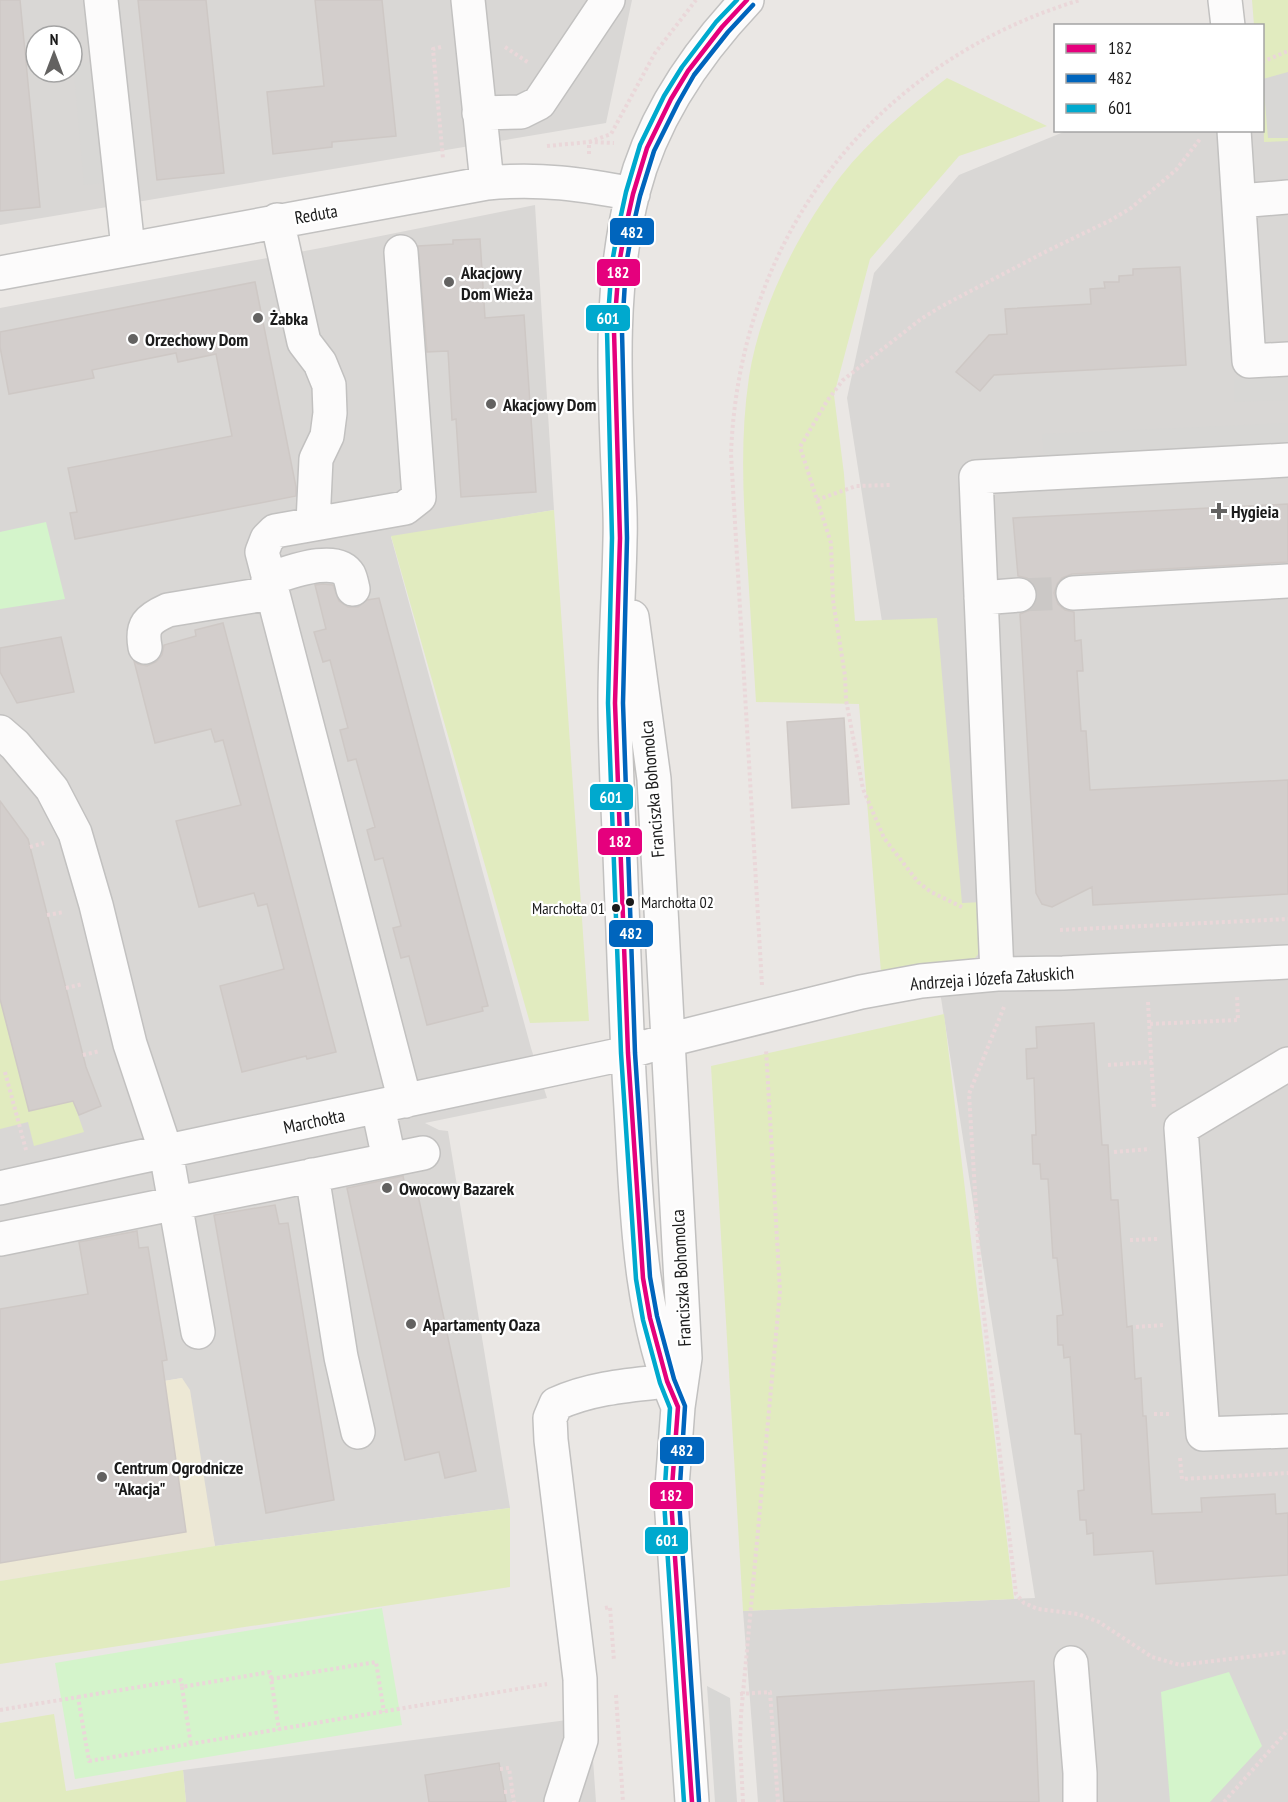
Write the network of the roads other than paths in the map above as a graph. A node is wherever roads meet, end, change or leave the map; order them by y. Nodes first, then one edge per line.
1 (101, 0) edge
2 (468, 0) edge
3 (608, 0) edge
4 (747, 0) edge
5 (1225, 0) edge
6 (1228, 24) edge
7 (479, 113) junction
8 (1219, 133) edge
9 (487, 183) junction
10 (633, 194) junction
11 (1288, 197) edge
12 (1239, 201) junction
13 (277, 220) junction
14 (128, 248) junction
15 (401, 252) dead end
16 (0, 273) edge
17 (1288, 359) edge
18 (1288, 460) edge
19 (312, 523) junction
20 (620, 538) junction
21 (1288, 581) edge
22 (269, 586) junction
23 (353, 589) dead end
24 (1073, 593) tunnel mouth
25 (1019, 595) tunnel mouth
26 (981, 597) junction
27 (145, 647) dead end
28 (0, 732) edge
29 (1288, 962) edge
30 (1003, 986) junction
31 (667, 1041) junction
32 (628, 1053) junction
33 (1288, 1064) edge
34 (392, 1104) junction
35 (166, 1152) junction
36 (423, 1153) dead end
37 (389, 1159) junction
38 (312, 1175) junction
39 (0, 1188) edge
40 (175, 1203) junction
41 (0, 1239) edge
42 (198, 1332) dead end
43 (673, 1394) junction
44 (1288, 1431) edge
45 (358, 1432) dead end
46 (1071, 1662) dead end
47 (561, 1802) edge
48 (692, 1802) edge
49 (1080, 1802) edge

1 - 14 street
2 - 7 street
3 - 7 street
4 - 10 street, Franciszka Bohomolca
5 - 6 street
7 - 9 street
8 - 12 street
9 - 10 street, Reduta
9 - 13 street, Reduta
10 - 20 street, Franciszka Bohomolca
11 - 12 street
12 - 17 street
13 - 14 street, Reduta
13 - 19 street
14 - 16 street, Reduta
15 - 19 street
18 - 26 street
19 - 22 street
20 - 31 street, Franciszka Bohomolca
20 - 32 street, Franciszka Bohomolca
21 - 24 street
22 - 23 street
22 - 27 street
22 - 34 street
25 - 26 street
26 - 30 street
28 - 35 street
29 - 30 street, Andrzeja i Józefa Załuskich
30 - 31 street, Andrzeja i Józefa Załuskich
31 - 32 street
31 - 43 street, Franciszka Bohomolca
32 - 34 street, Marchołta
32 - 43 street, Franciszka Bohomolca
33 - 44 street
34 - 35 street, Marchołta
34 - 37 street
35 - 39 street, Marchołta
35 - 40 street
36 - 37 street
37 - 38 street
38 - 40 street
38 - 45 street
40 - 41 street
40 - 42 street
43 - 47 street
43 - 48 street, Franciszka Bohomolca
46 - 49 street

